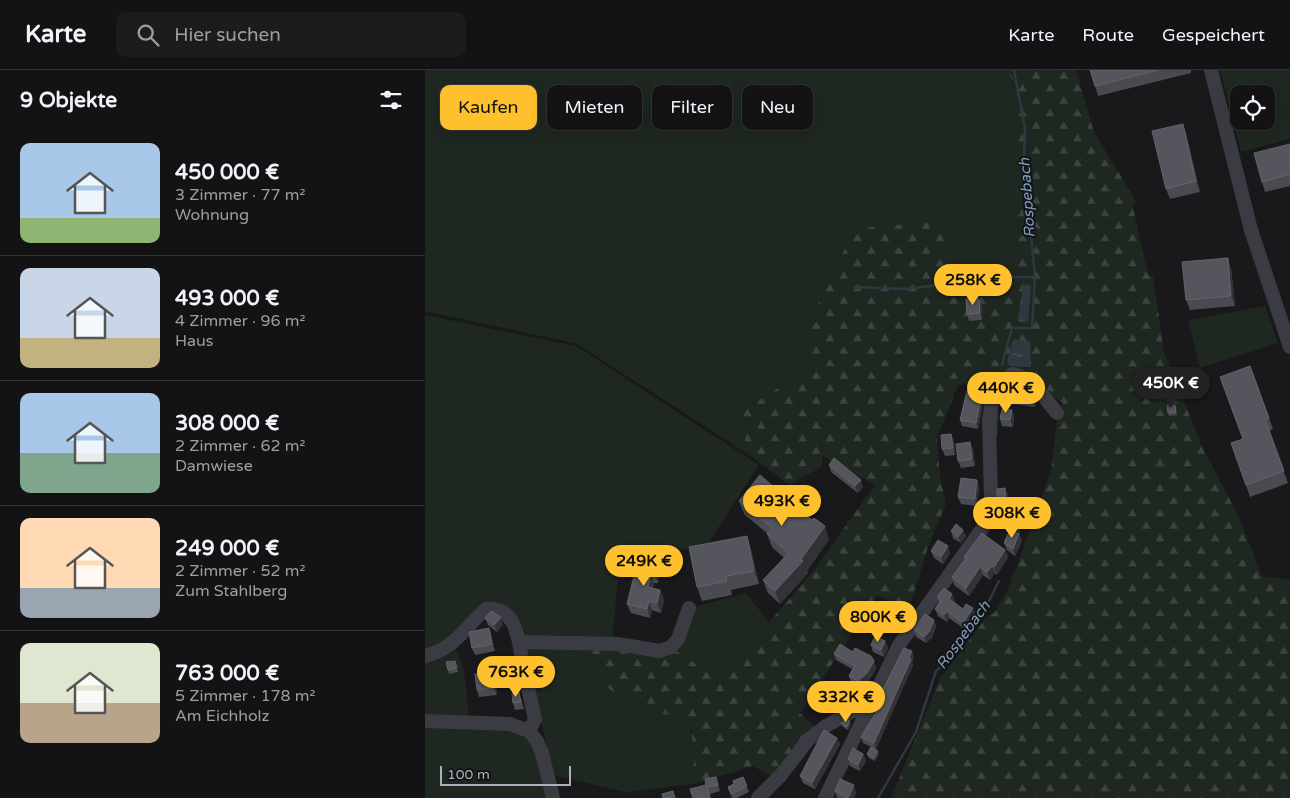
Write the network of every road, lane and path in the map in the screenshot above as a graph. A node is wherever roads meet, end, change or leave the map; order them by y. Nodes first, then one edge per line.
1 (1211, 70) edge
2 (1290, 346) edge
3 (1057, 413) dead end
4 (689, 608) dead end
5 (520, 642) junction
6 (425, 656) edge
7 (876, 693) junction
8 (425, 721) edge
9 (529, 731) junction
10 (553, 798) edge
11 (758, 798) edge
12 (825, 798) edge

1 - 2 street
3 - 7 street
4 - 5 street
5 - 6 street
5 - 9 street
7 - 11 street
7 - 12 street
8 - 9 street
9 - 10 street

